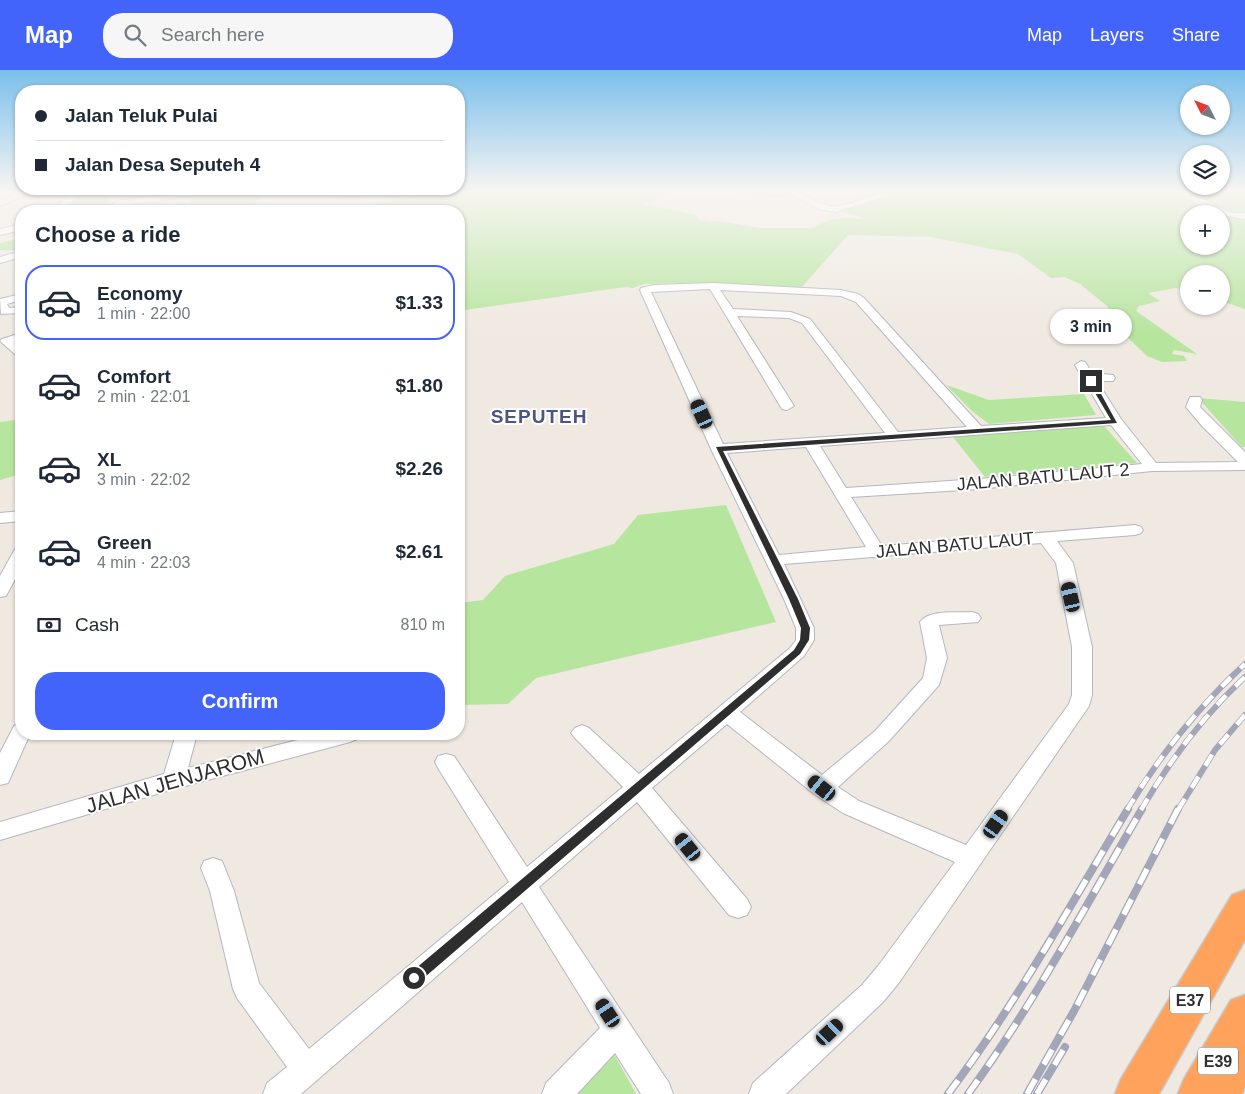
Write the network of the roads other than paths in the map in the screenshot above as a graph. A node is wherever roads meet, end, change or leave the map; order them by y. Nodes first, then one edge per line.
1 (15, 256) edge
2 (0, 260) edge
3 (713, 286) junction
4 (873, 294) dead end
5 (854, 296) junction
6 (15, 298) edge
7 (15, 311) edge
8 (730, 312) junction
9 (15, 338) edge
10 (15, 348) edge
11 (1081, 365) dead end
12 (1088, 377) junction
13 (1109, 378) dead end
14 (1195, 400) dead end
15 (787, 406) dead end
16 (1115, 421) junction
17 (978, 431) junction
18 (895, 437) junction
19 (810, 442) junction
20 (718, 449) junction
21 (1244, 459) edge
22 (1152, 467) junction
23 (840, 493) junction
24 (15, 517) edge
25 (0, 518) edge
26 (1136, 530) dead end
27 (1045, 537) junction
28 (878, 553) junction
29 (775, 560) junction
30 (15, 564) edge
31 (0, 592) edge
32 (972, 618) dead end
33 (726, 712) junction
34 (582, 733) dead end
35 (17, 740) edge
36 (184, 740) edge
37 (327, 740) edge
38 (446, 762) dead end
39 (0, 777) edge
40 (174, 780) junction
41 (638, 787) junction
42 (822, 788) junction
43 (0, 831) edge
44 (971, 858) junction
45 (213, 868) dead end
46 (523, 884) junction
47 (1245, 906) edge
48 (738, 907) dead end
49 (1245, 931) edge
50 (618, 1029) junction
51 (307, 1070) junction
52 (278, 1094) edge
53 (557, 1094) edge
54 (658, 1094) edge
55 (764, 1094) edge
56 (1136, 1094) edge
57 (1155, 1094) edge

1 - 2 street
3 - 5 street
3 - 8 street
3 - 20 street
4 - 5 street
5 - 17 street
6 - 7 street
8 - 15 street
8 - 18 street
9 - 10 street
11 - 12 street
12 - 13 street
12 - 16 street
14 - 21 street
16 - 17 street
16 - 22 street
17 - 18 street
18 - 19 street
19 - 20 street
19 - 23 street
20 - 29 street
21 - 22 street, JALAN BATU LAUT 2
22 - 23 street, JALAN BATU LAUT 2
23 - 28 street
24 - 25 street
26 - 27 street, JALAN BATU LAUT
27 - 28 street, JALAN BATU LAUT
27 - 44 street
28 - 29 street, JALAN BATU LAUT
29 - 33 street
30 - 31 street
32 - 42 street
33 - 41 street
33 - 42 street
34 - 41 street
35 - 39 street
36 - 40 street
37 - 40 street, JALAN JENJAROM
38 - 46 street
40 - 43 street, JALAN JENJAROM
41 - 46 street
41 - 48 street
42 - 44 street
44 - 55 street
45 - 51 street
46 - 50 street
46 - 51 street
47 - 56 highway, E37
49 - 57 highway, E39
50 - 53 street
50 - 54 street
51 - 52 street

